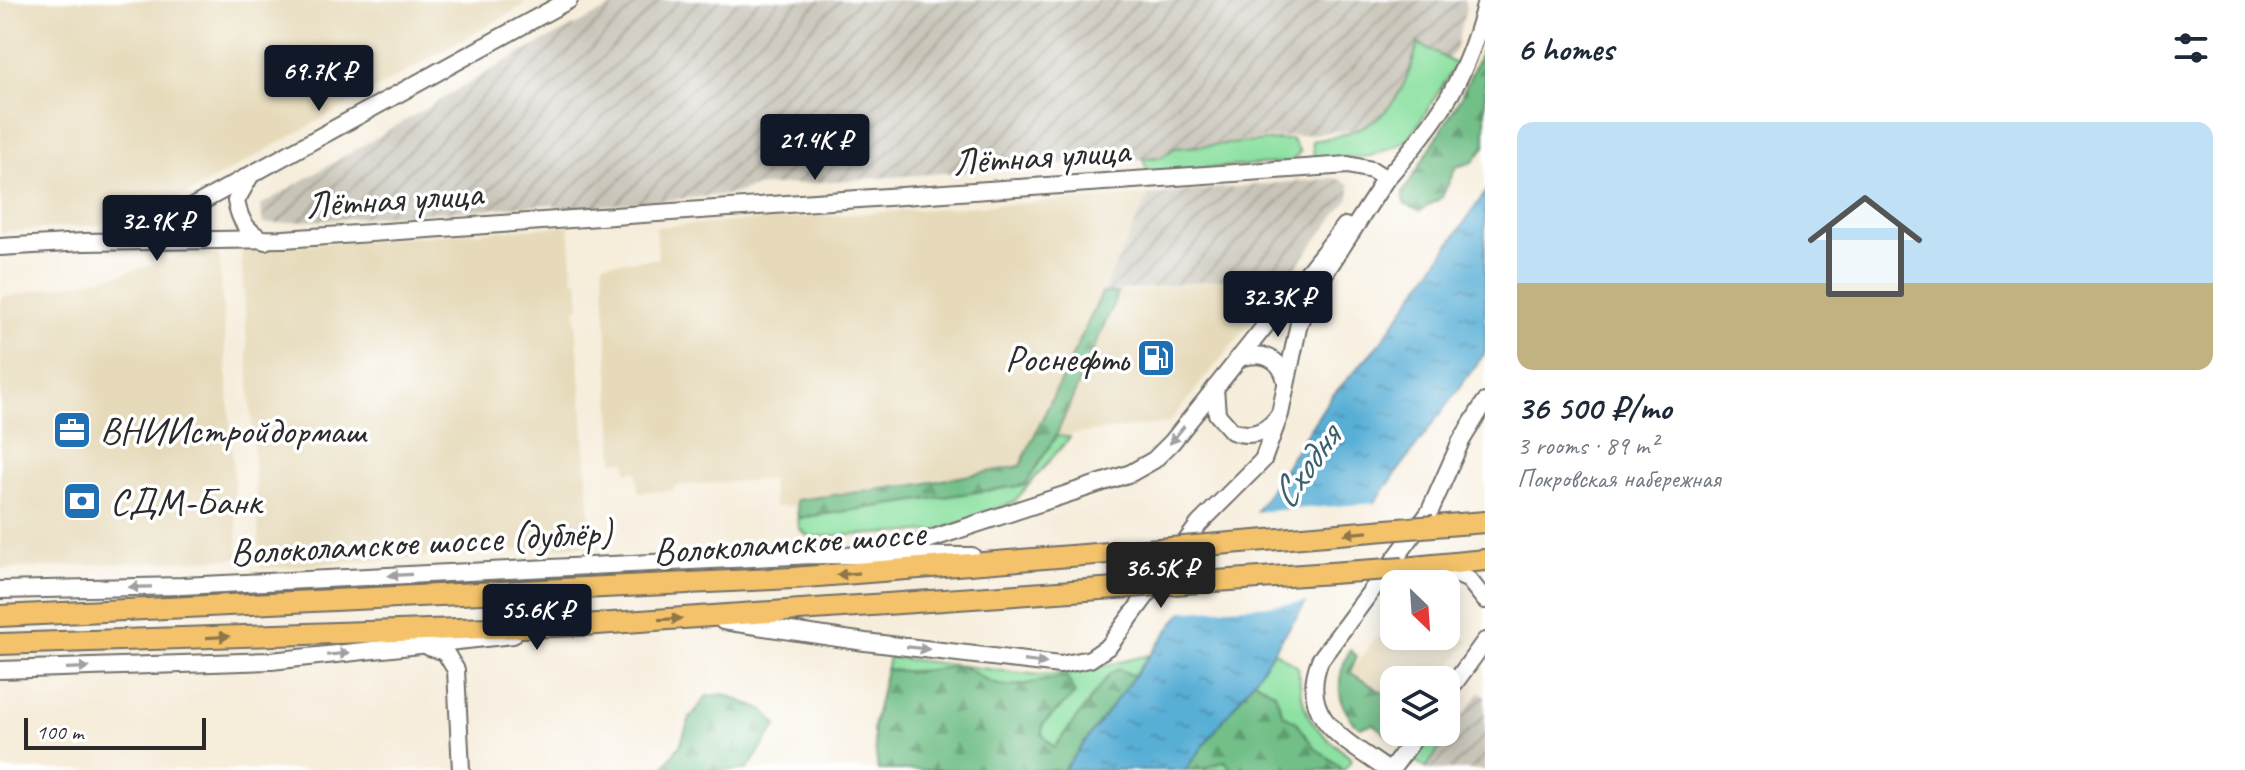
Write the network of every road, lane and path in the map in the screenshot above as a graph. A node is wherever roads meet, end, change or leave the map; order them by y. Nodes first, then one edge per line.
1 (561, 2) edge
2 (1485, 5) edge
3 (252, 173) junction
4 (1386, 179) junction
5 (265, 241) junction
6 (84, 242) junction
7 (0, 247) edge
8 (1237, 359) junction
9 (1286, 383) junction
10 (1215, 387) junction
11 (1485, 402) edge
12 (1280, 414) junction
13 (1485, 522) edge
14 (862, 555) junction
15 (1037, 558) junction
16 (1485, 560) edge
17 (1435, 565) junction
18 (5, 592) edge
19 (1485, 600) edge
20 (0, 616) edge
21 (702, 617) junction
22 (583, 625) junction
23 (486, 639) junction
24 (1483, 642) edge
25 (0, 644) edge
26 (420, 646) junction
27 (0, 661) edge
28 (8, 669) edge
29 (456, 670) junction
30 (1460, 675) edge
31 (1408, 746) edge
32 (461, 770) edge
33 (1389, 770) edge

1 - 3 street
2 - 4 street
3 - 5 street, Лётная улица
3 - 6 street
4 - 5 street, Лётная улица
4 - 8 street
4 - 9 street
5 - 6 street, Лётная улица
6 - 7 street, Лётная улица
8 - 9 street
8 - 10 street
9 - 12 street
10 - 12 street
10 -> 14 street
11 - 33 street
21 -> 12 street
13 -> 15 main road, Волоколамское шоссе, bridge
14 - 15 street, Волоколамское шоссе (дублёр)
14 -> 18 street, Волоколамское шоссе (дублёр)
15 -> 20 main road, Волоколамское шоссе
16 - 17 main road, Волоколамское шоссе
17 - 19 street
17 - 21 main road, Волоколамское шоссе, bridge
22 -> 21 main road, Волоколамское шоссе
22 - 23 street
25 -> 22 main road, Волоколамское шоссе
23 - 26 street
23 - 29 street
24 - 30 street
28 -> 26 street
26 - 29 street
27 - 28 street
29 - 32 street
31 - 33 street

